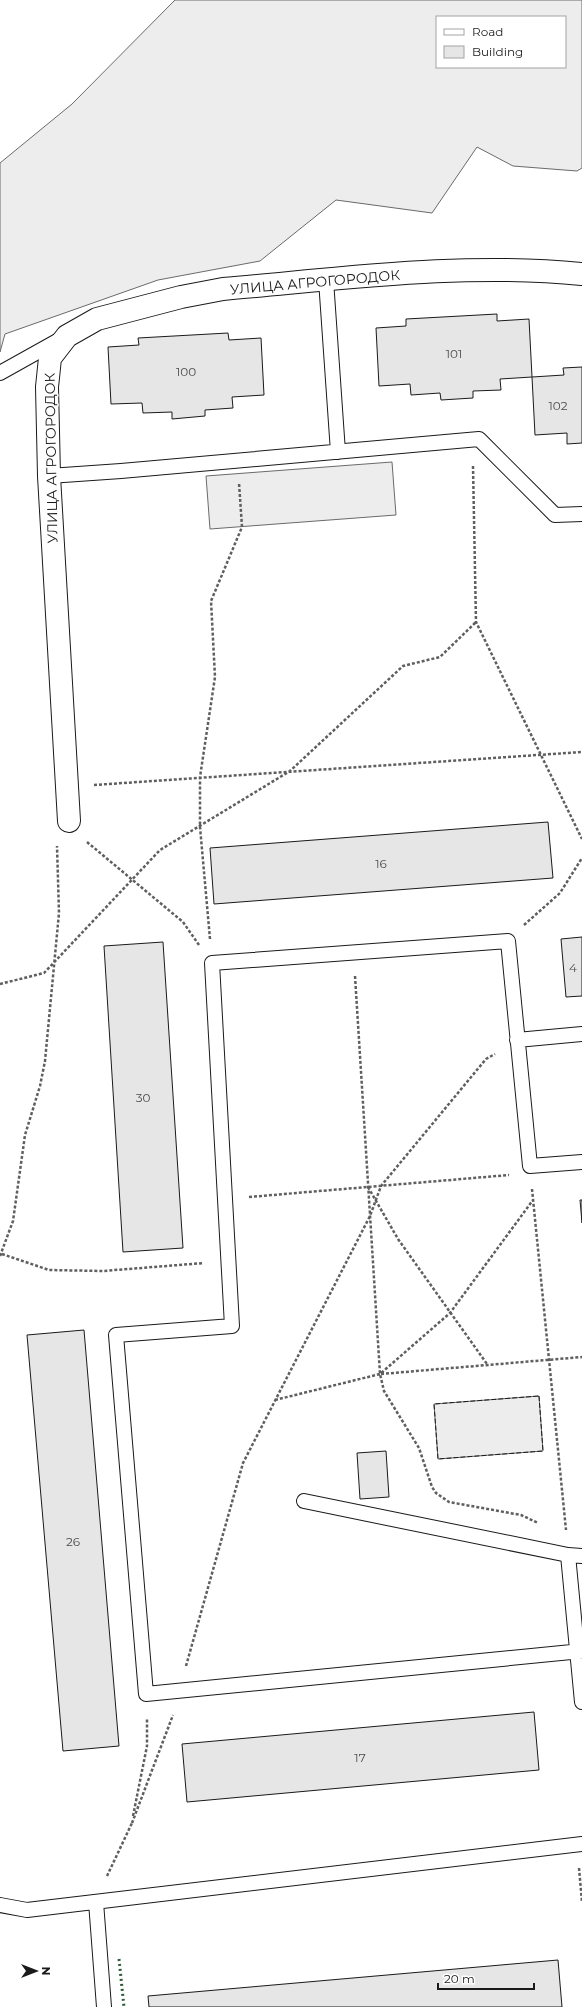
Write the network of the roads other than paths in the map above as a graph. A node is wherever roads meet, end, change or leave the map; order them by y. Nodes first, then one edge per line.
1 (582, 274) edge
2 (326, 280) junction
3 (67, 336) junction
4 (0, 373) edge
5 (338, 452) junction
6 (49, 476) junction
7 (582, 514) edge
8 (69, 821) road end
9 (582, 1034) edge
10 (517, 1040) junction
11 (582, 1162) edge
12 (304, 1501) dead end
13 (575, 1555) edge
14 (580, 1651) edge
15 (582, 1702) edge
16 (579, 1844) edge
17 (96, 1902) junction
18 (0, 1905) edge
19 (104, 2007) edge

1 - 2 street, УЛИЦА АГРОГОРОДОК
2 - 3 street, УЛИЦА АГРОГОРОДОК
2 - 5 lane
3 - 4 lane
3 - 6 street, УЛИЦА АГРОГОРОДОК
5 - 6 lane
5 - 7 lane
6 - 8 street, УЛИЦА АГРОГОРОДОК
9 - 10 lane
10 - 11 lane
10 - 14 lane
12 - 13 lane
13 - 14 lane
14 - 15 lane
16 - 17 lane
17 - 18 lane
17 - 19 lane

